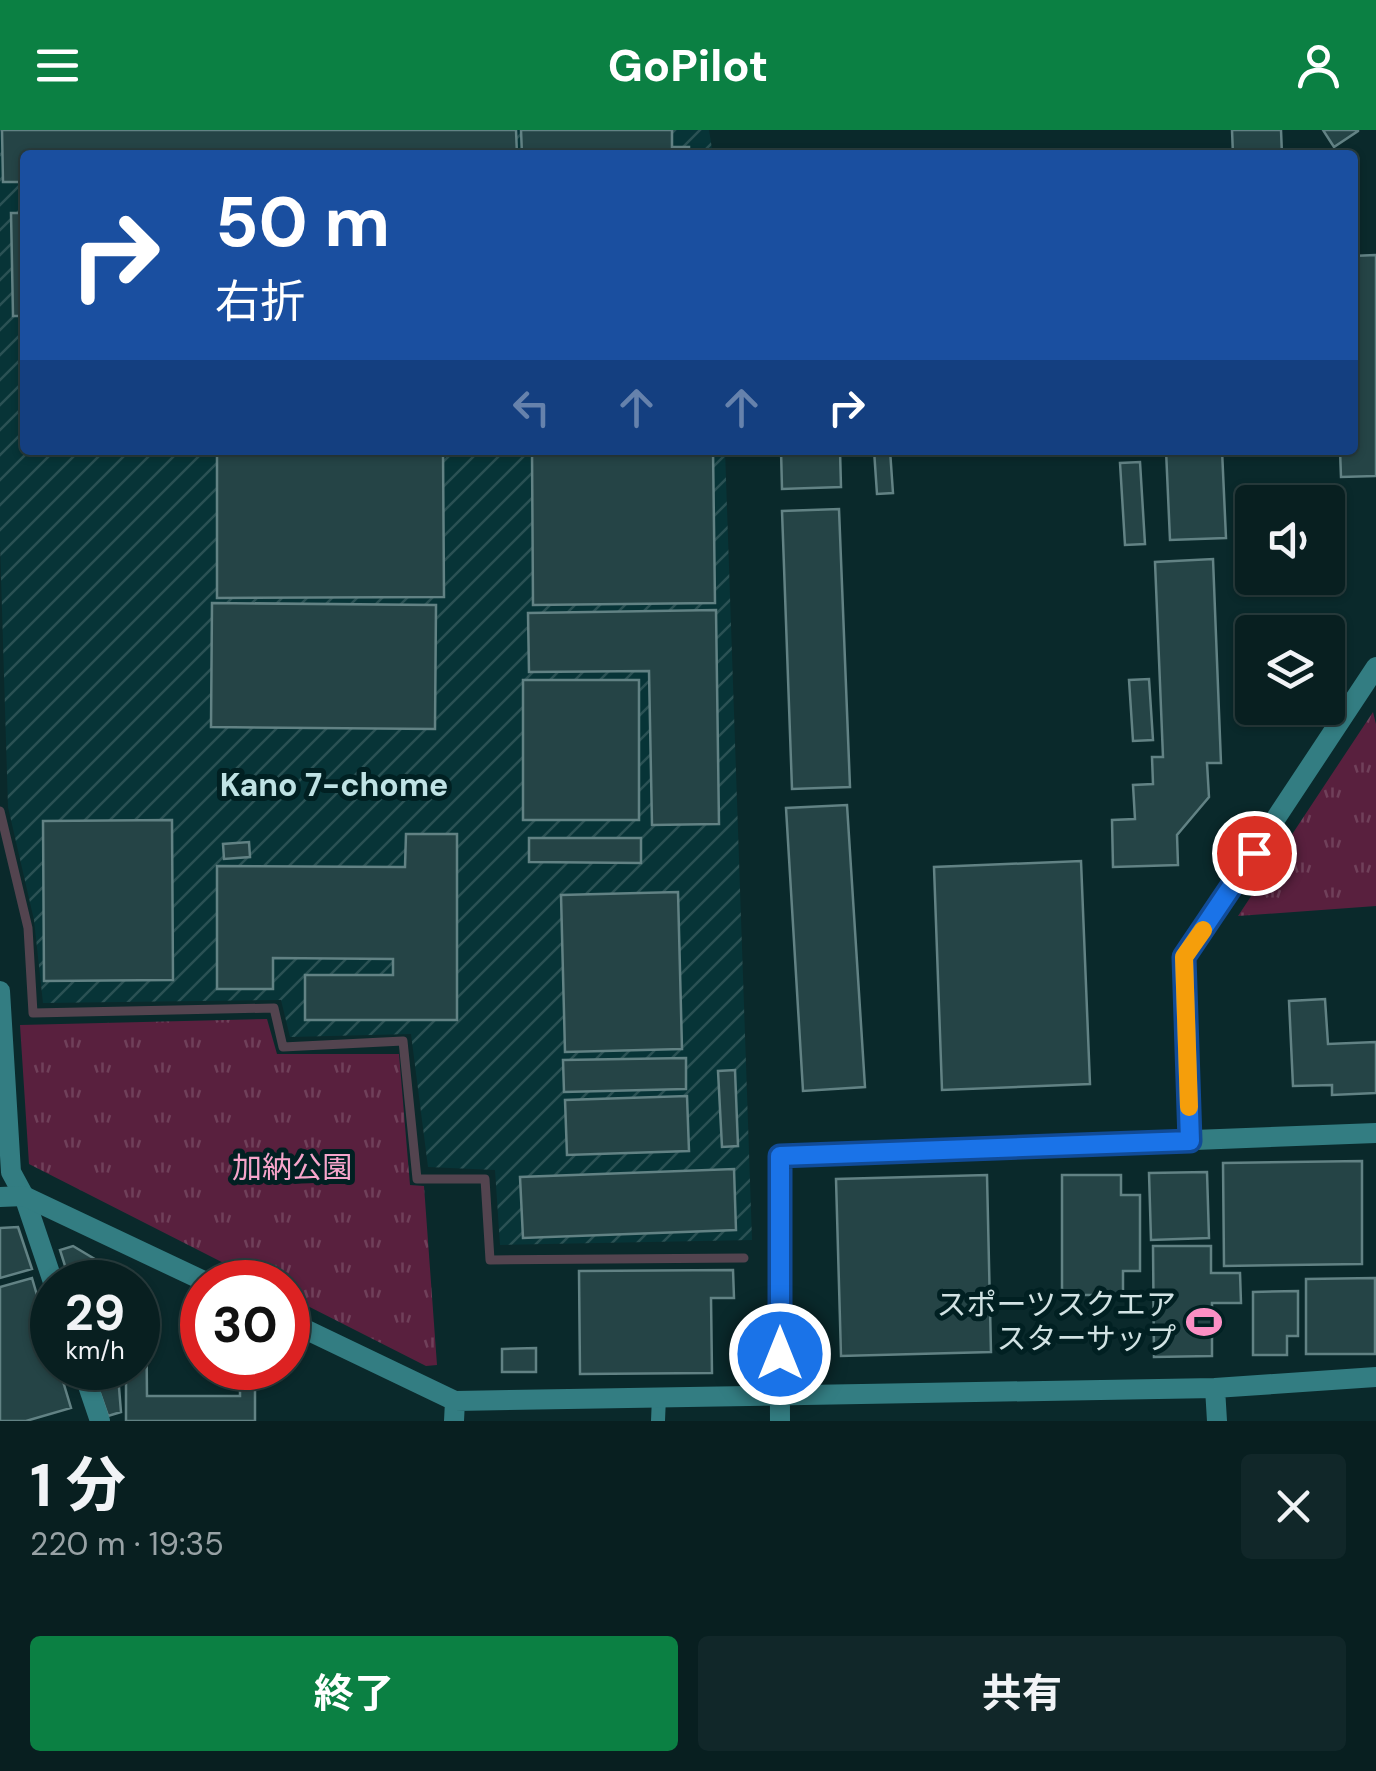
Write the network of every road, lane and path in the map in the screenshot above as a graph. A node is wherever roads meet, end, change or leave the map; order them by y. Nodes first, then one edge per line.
1 (1376, 667) edge
2 (0, 991) edge
3 (1376, 1133) edge
4 (1190, 1141) junction
5 (24, 1196) junction
6 (0, 1198) edge
7 (46, 1260) edge
8 (180, 1270) edge
9 (310, 1333) edge
10 (1376, 1377) edge
11 (1215, 1388) junction
12 (89, 1390) edge
13 (780, 1394) junction
14 (658, 1397) junction
15 (455, 1411) edge
16 (100, 1421) edge
17 (658, 1421) edge
18 (780, 1421) edge
19 (1217, 1421) edge

1 - 4 street
2 - 5 street
3 - 4 street
4 - 13 street
5 - 6 street
5 - 7 street
5 - 8 street
9 - 15 street
10 - 11 street
11 - 13 street
11 - 19 street
12 - 16 street
13 - 14 street
13 - 18 street
14 - 15 street
14 - 17 lane

